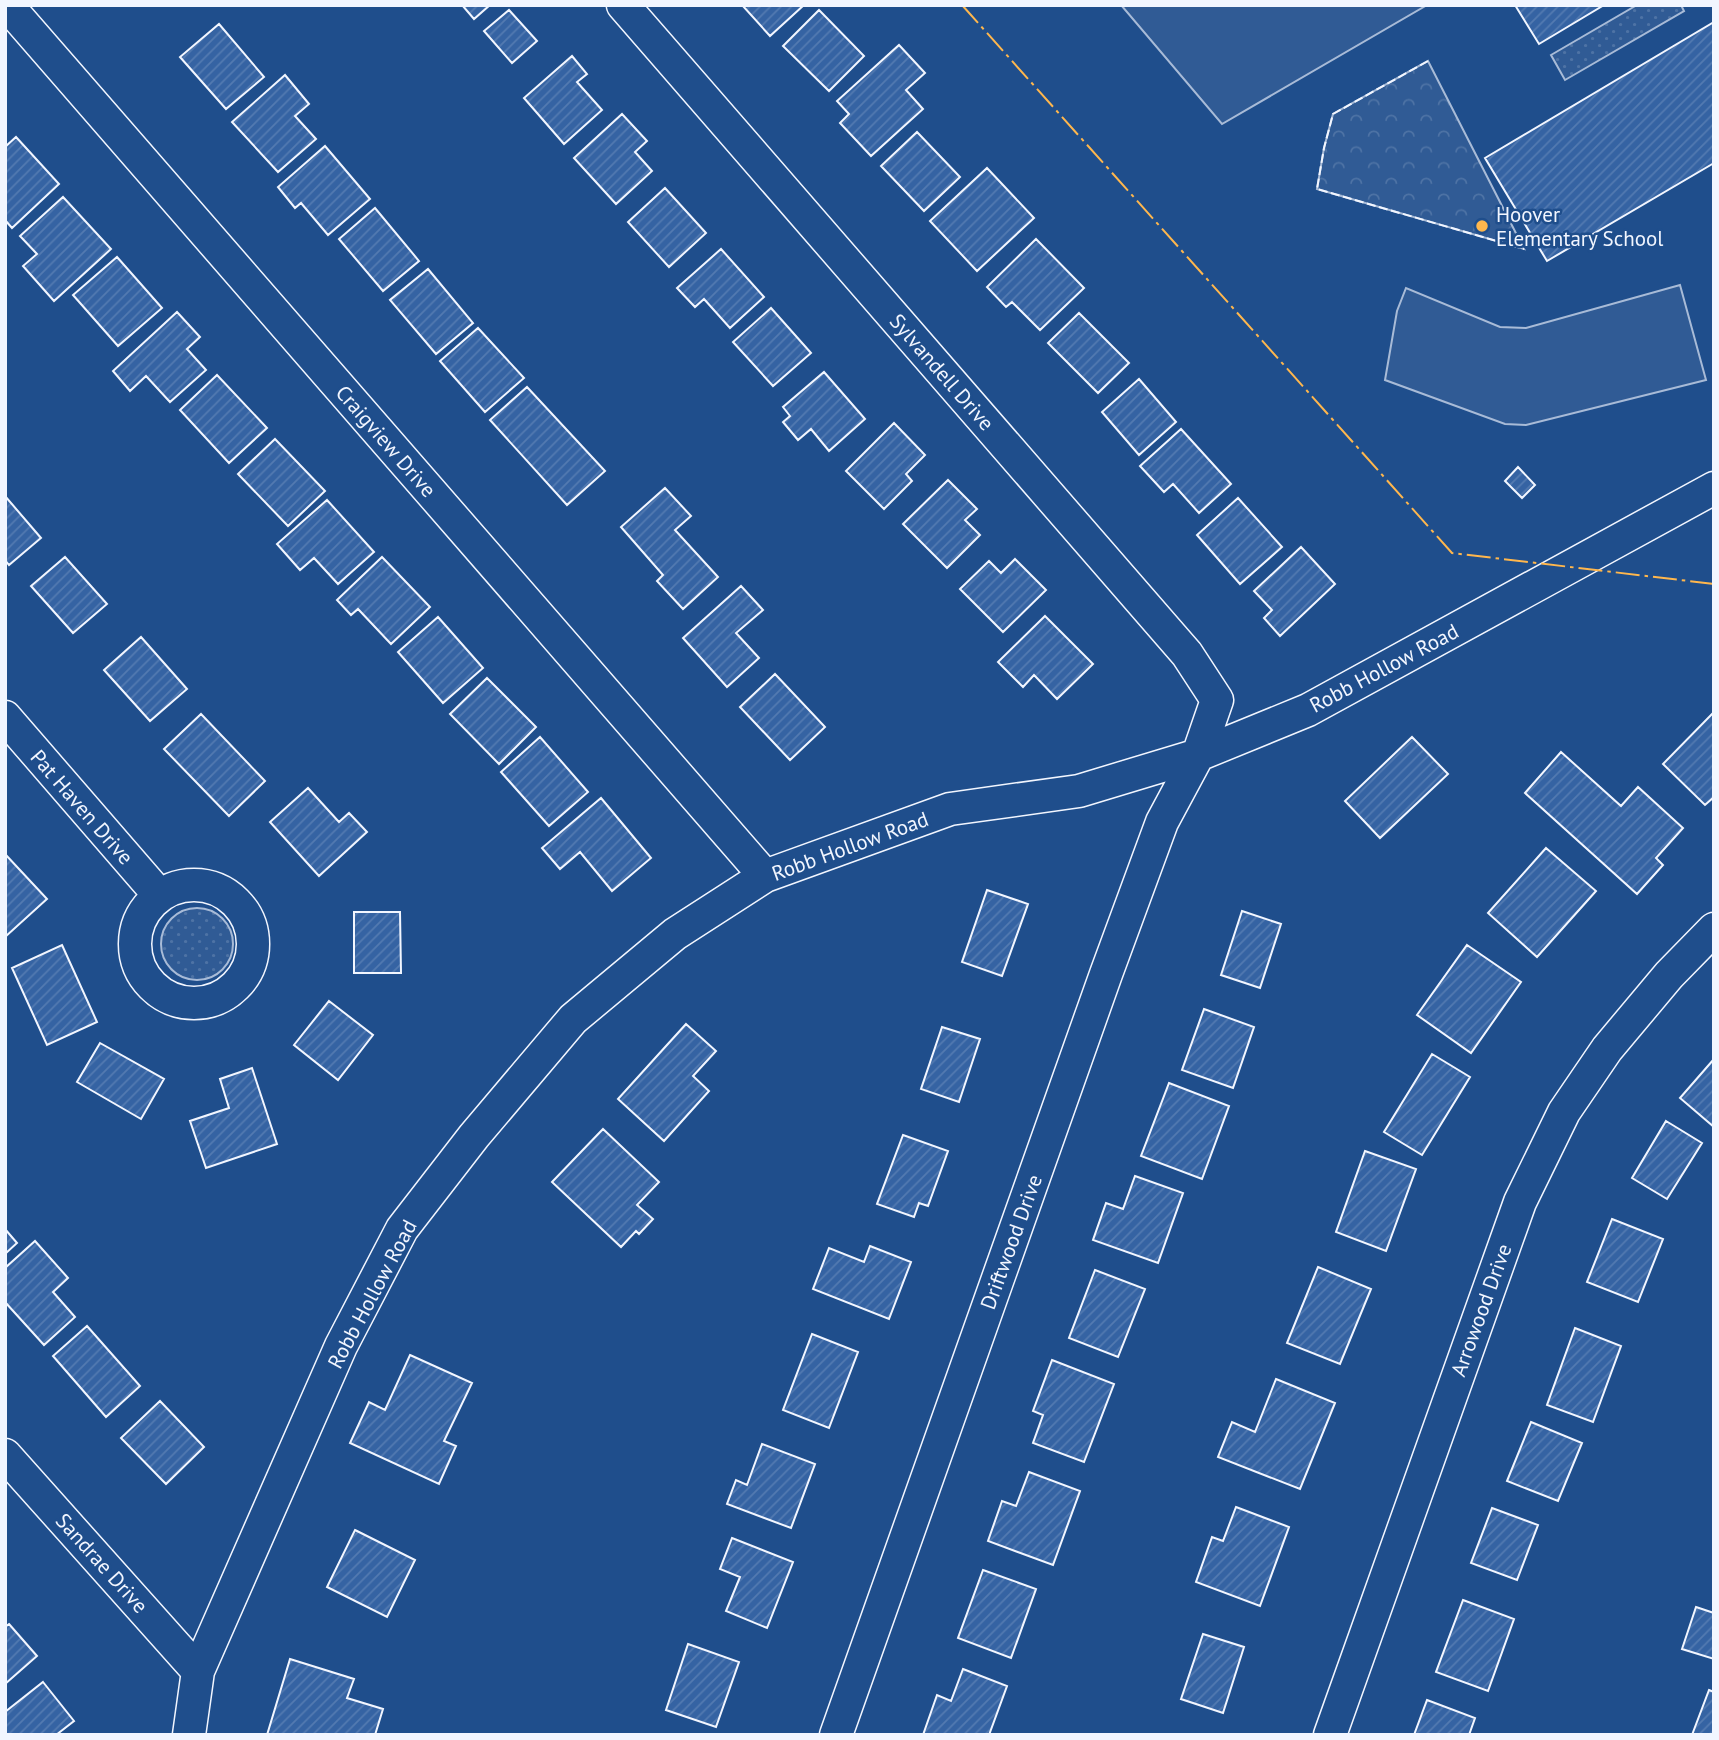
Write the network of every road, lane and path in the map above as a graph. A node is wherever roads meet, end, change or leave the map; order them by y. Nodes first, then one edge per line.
1 (7, 5) edge
2 (623, 5) edge
3 (1714, 488) edge
4 (5, 718) edge
5 (1198, 755) junction
6 (765, 876) junction
7 (160, 896) dead end
8 (1714, 929) edge
9 (5, 1455) edge
10 (198, 1671) junction
11 (189, 1735) edge
12 (836, 1735) edge
13 (1330, 1735) edge

1 - 6 street, Craigview Drive
2 - 5 street, Sylvandell Drive
3 - 5 street, Robb Hollow Road
4 - 7 street, Pat Haven Drive
5 - 6 street, Robb Hollow Road
5 - 12 street, Driftwood Drive
6 - 10 street, Robb Hollow Road
8 - 13 street, Arrowood Drive
9 - 10 street, Sandrae Drive
10 - 11 street, Robb Hollow Road

